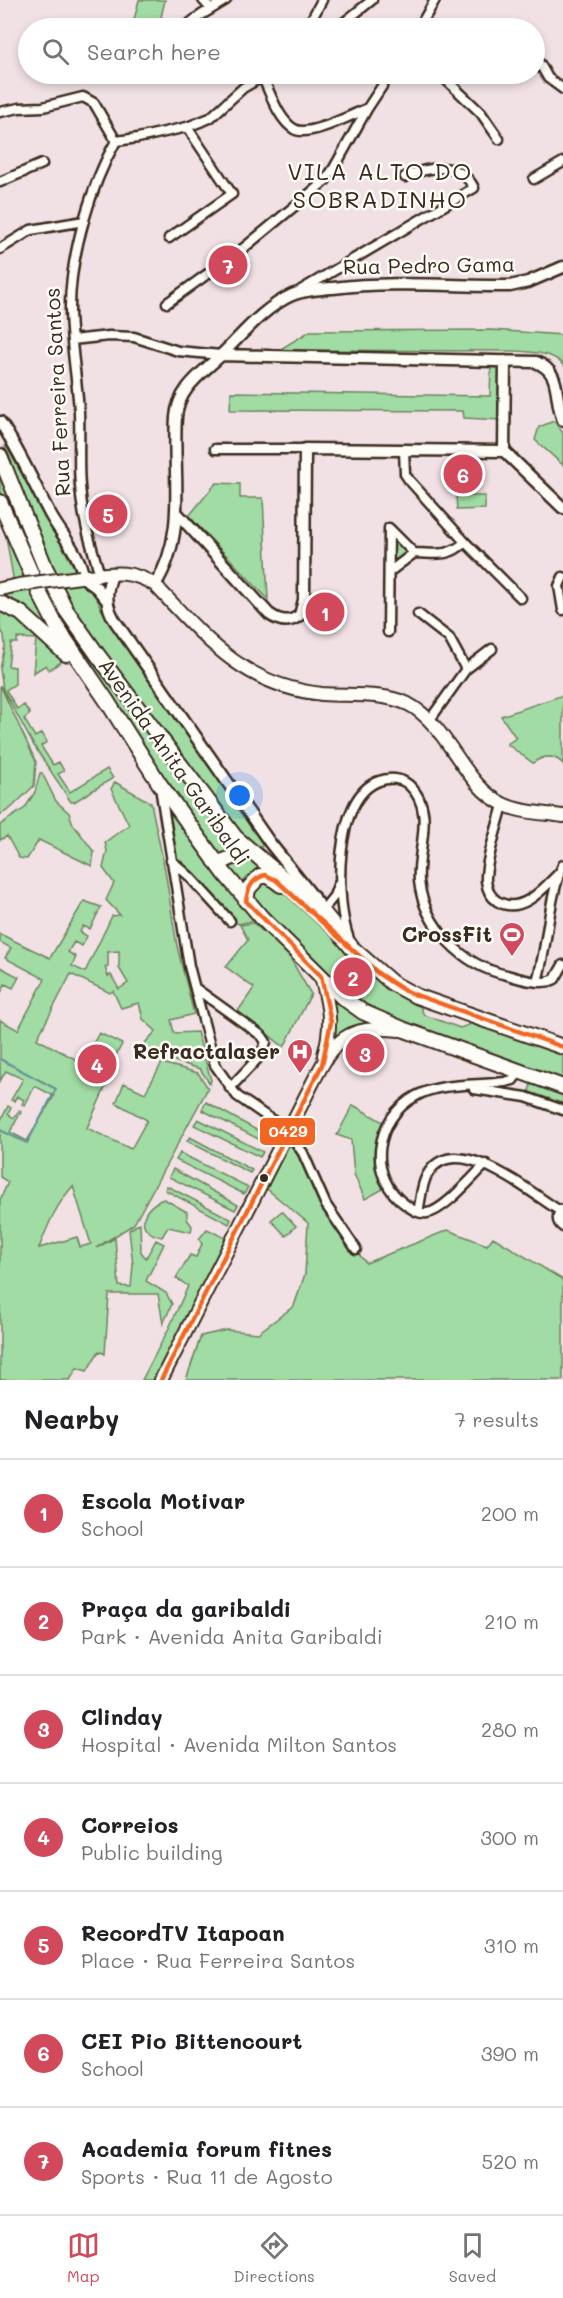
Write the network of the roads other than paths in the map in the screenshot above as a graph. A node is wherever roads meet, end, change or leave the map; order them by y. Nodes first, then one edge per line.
1 (203, 0) edge
2 (226, 0) edge
3 (322, 0) edge
4 (372, 0) edge
5 (435, 0) edge
6 (211, 9) junction
7 (198, 18) edge
8 (312, 18) edge
9 (350, 18) edge
10 (425, 18) edge
11 (545, 73) edge
12 (250, 84) edge
13 (269, 84) edge
14 (383, 84) edge
15 (451, 84) edge
16 (563, 89) edge
17 (366, 109) junction
18 (0, 112) edge
19 (187, 126) junction
20 (499, 140) dead end
21 (116, 141) junction
22 (563, 162) edge
23 (42, 164) dead end
24 (405, 177) dead end
25 (534, 179) dead end
26 (0, 182) edge
27 (84, 221) junction
28 (170, 238) dead end
29 (0, 249) edge
30 (561, 266) edge
31 (293, 295) junction
32 (167, 303) dead end
33 (72, 340) junction
34 (221, 355) junction
35 (505, 361) junction
36 (563, 420) edge
37 (0, 422) edge
38 (0, 440) edge
39 (12, 441) junction
40 (215, 448) dead end
41 (305, 449) junction
42 (404, 450) junction
43 (504, 451) junction
44 (0, 456) edge
45 (0, 502) edge
46 (563, 508) edge
47 (177, 513) junction
48 (465, 542) junction
49 (414, 553) junction
50 (78, 558) junction
51 (389, 572) junction
52 (106, 574) junction
53 (82, 577) junction
54 (563, 577) edge
55 (155, 585) junction
56 (0, 589) edge
57 (521, 598) dead end
58 (106, 599) junction
59 (0, 603) edge
60 (563, 610) edge
61 (418, 614) dead end
62 (388, 632) dead end
63 (492, 649) dead end
64 (466, 669) junction
65 (95, 684) junction
66 (429, 721) junction
67 (159, 783) junction
68 (503, 805) junction
69 (563, 816) edge
70 (239, 840) junction
71 (270, 843) junction
72 (171, 860) junction
73 (215, 861) junction
74 (561, 869) edge
75 (189, 876) junction
76 (340, 882) junction
77 (175, 886) junction
78 (246, 901) junction
79 (322, 911) junction
80 (230, 921) dead end
81 (352, 948) junction
82 (563, 965) edge
83 (321, 976) junction
84 (537, 981) junction
85 (195, 988) junction
86 (405, 1030) junction
87 (563, 1047) edge
88 (321, 1065) junction
89 (520, 1071) junction
90 (456, 1087) junction
91 (563, 1087) edge
92 (230, 1088) junction
93 (563, 1110) edge
94 (288, 1131) junction
95 (486, 1164) junction
96 (561, 1210) edge
97 (418, 1212) junction
98 (563, 1227) edge
99 (356, 1249) dead end
100 (161, 1380) edge

1 - 6 street
2 - 6 street
3 - 8 street
4 - 9 street
5 - 10 street
6 - 7 street
11 - 16 street
12 - 19 street
13 - 17 street
14 - 17 street
15 - 20 street
17 - 32 street
18 - 21 street
19 - 21 street
19 - 28 street
21 - 27 street, Rua Ferreira Santos
22 - 25 street
23 - 26 street
24 - 31 street
27 - 29 street
27 - 33 street, Rua Ferreira Santos
30 - 31 street, Rua Pedro Gama
31 - 34 street, Rua Pedro Gama
33 - 34 street
33 - 52 street, Rua Ferreira Santos
34 - 35 street
34 - 47 street, Rua Pedro Gama
35 - 36 street
35 - 43 street
37 - 39 street
38 - 39 street
39 - 50 street
40 - 41 street
41 - 42 street
41 - 47 street
42 - 43 street
42 - 48 street
43 - 46 street
44 - 70 main road, Avenida Anita Garibaldi
45 - 65 main road, Avenida Anita Garibaldi
47 - 55 street, Rua Pedro Gama
48 - 49 street
48 - 57 street
49 - 51 street
49 - 51 street
50 - 52 street
50 - 53 street
51 - 62 street
52 - 53 main road
52 - 55 main road
52 - 58 street
53 - 56 main road, bridge
53 - 58 street, Avenida Anita Garibaldi
54 - 60 street
55 - 66 main road
58 - 71 street, Avenida Anita Garibaldi
59 - 65 main road
61 - 64 street
63 - 64 street
64 - 66 street
65 - 67 main road, Avenida Anita Garibaldi
66 - 68 main road
67 - 72 street
67 - 73 main road, Avenida Anita Garibaldi
68 - 69 main road
68 - 74 street
70 - 71 street, Avenida Anita Garibaldi
70 - 73 main road
70 - 79 main road, Avenida Anita Garibaldi
71 - 79 street, Avenida Anita Garibaldi
72 - 75 street
72 - 77 street
73 - 78 main road, Avenida Anita Garibaldi
74 - 84 street
75 - 77 street
75 - 80 street
76 - 79 street
76 - 81 street
76 - 84 street
77 - 85 street
78 - 81 main road
78 - 83 main road, Avenida Anita Garibaldi
79 - 81 main road, Avenida Anita Garibaldi
81 - 87 main road, Avenida Anita Garibaldi
82 - 84 street
83 - 86 main road, Avenida Anita Garibaldi
83 - 88 main road
85 - 92 street
85 - 92 street
86 - 88 main road
86 - 89 main road, Avenida Anita Garibaldi
88 - 94 main road
89 - 90 street
89 - 91 main road, Avenida Anita Garibaldi
90 - 93 street
90 - 97 street
92 - 94 street
94 - 99 street
94 - 100 main road
95 - 96 street
95 - 97 street
95 - 97 street
96 - 98 street

